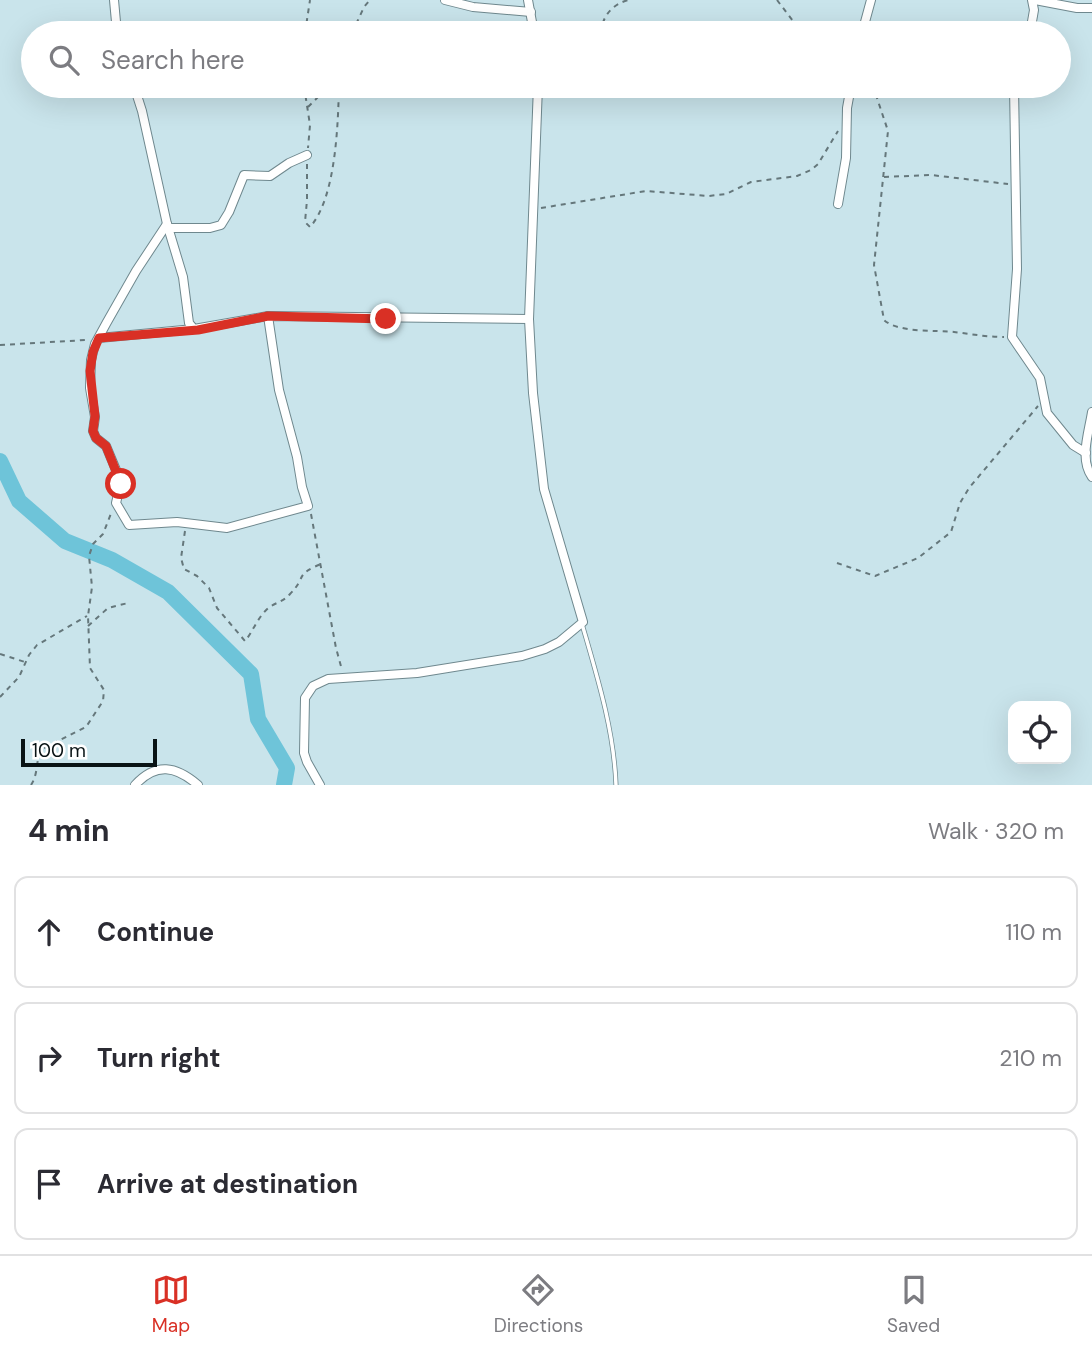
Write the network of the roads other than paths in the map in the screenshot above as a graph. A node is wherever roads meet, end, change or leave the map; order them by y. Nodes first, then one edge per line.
1 (114, 0) edge
2 (445, 0) edge
3 (528, 0) edge
4 (871, 0) edge
5 (1034, 0) edge
6 (1092, 8) edge
7 (531, 12) junction
8 (116, 21) edge
9 (532, 21) edge
10 (865, 21) edge
11 (1032, 21) edge
12 (138, 98) edge
13 (538, 98) edge
14 (850, 98) edge
15 (1013, 98) edge
16 (307, 155) road end
17 (838, 204) dead end
18 (168, 226) junction
19 (268, 316) junction
20 (529, 319) junction
21 (194, 329) junction
22 (99, 338) junction
23 (1092, 412) edge
24 (1086, 453) junction
25 (1092, 477) edge
26 (582, 624) junction
27 (135, 785) edge
28 (198, 785) edge
29 (320, 785) edge
30 (616, 785) edge

1 - 8 street
2 - 7 street
3 - 7 street
4 - 10 street
5 - 6 street
5 - 11 street
7 - 9 street
12 - 18 street
13 - 20 street
14 - 17 street
15 - 24 street
16 - 18 street
18 - 21 street
18 - 22 street
19 - 20 street
19 - 21 street
19 - 22 street
20 - 26 street
21 - 22 street
23 - 24 street
24 - 25 street
26 - 29 street
26 - 30 lane
27 - 28 street

